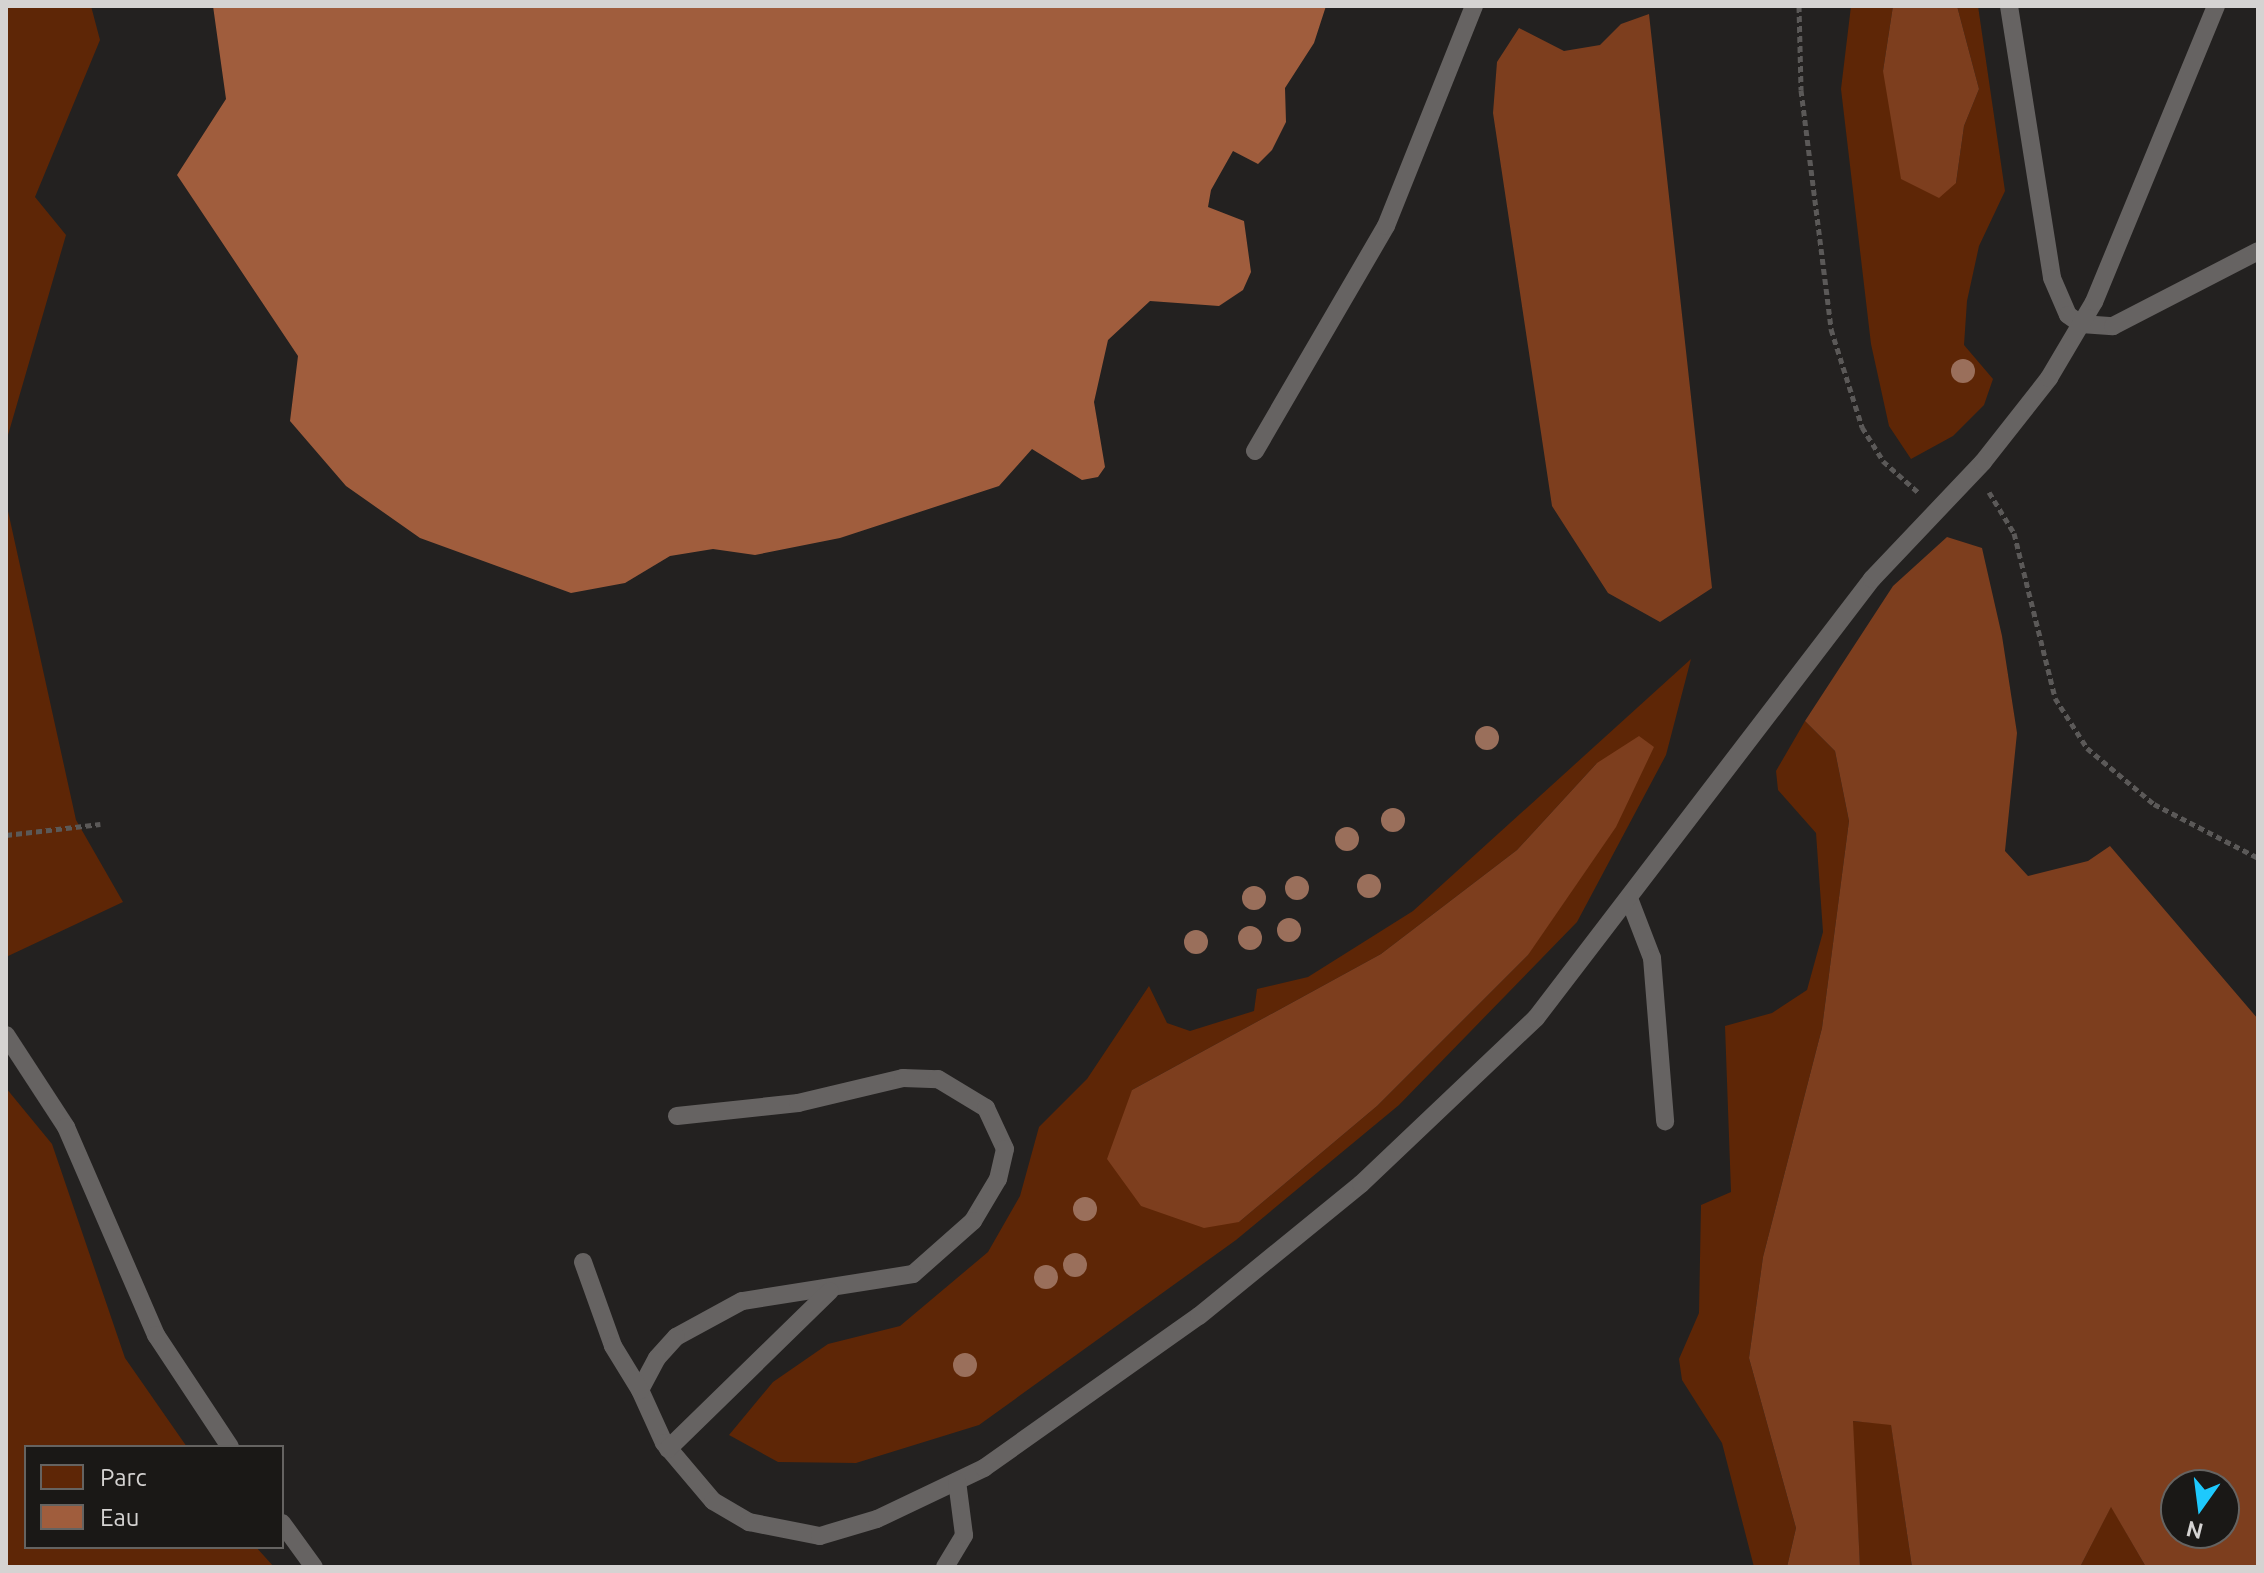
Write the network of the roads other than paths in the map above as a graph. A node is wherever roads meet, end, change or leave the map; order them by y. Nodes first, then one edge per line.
1 (1474, 6) edge
2 (2009, 6) edge
3 (2216, 6) edge
4 (2258, 251) edge
5 (2081, 324) junction
6 (1255, 451) dead end
7 (1630, 901) junction
8 (6, 1035) edge
9 (677, 1116) dead end
10 (1665, 1121) dead end
11 (583, 1262) dead end
12 (830, 1291) junction
13 (640, 1390) junction
14 (229, 1445) edge
15 (668, 1449) junction
16 (957, 1481) junction
17 (284, 1526) edge
18 (314, 1567) edge
19 (945, 1567) edge

1 - 6 lane
2 - 5 lane
3 - 5 lane
4 - 5 lane
5 - 7 lane
7 - 10 lane
7 - 16 lane
8 - 14 lane
9 - 12 lane
11 - 13 lane
12 - 13 lane
12 - 15 lane
13 - 15 lane
15 - 16 lane
16 - 19 lane
17 - 18 lane

